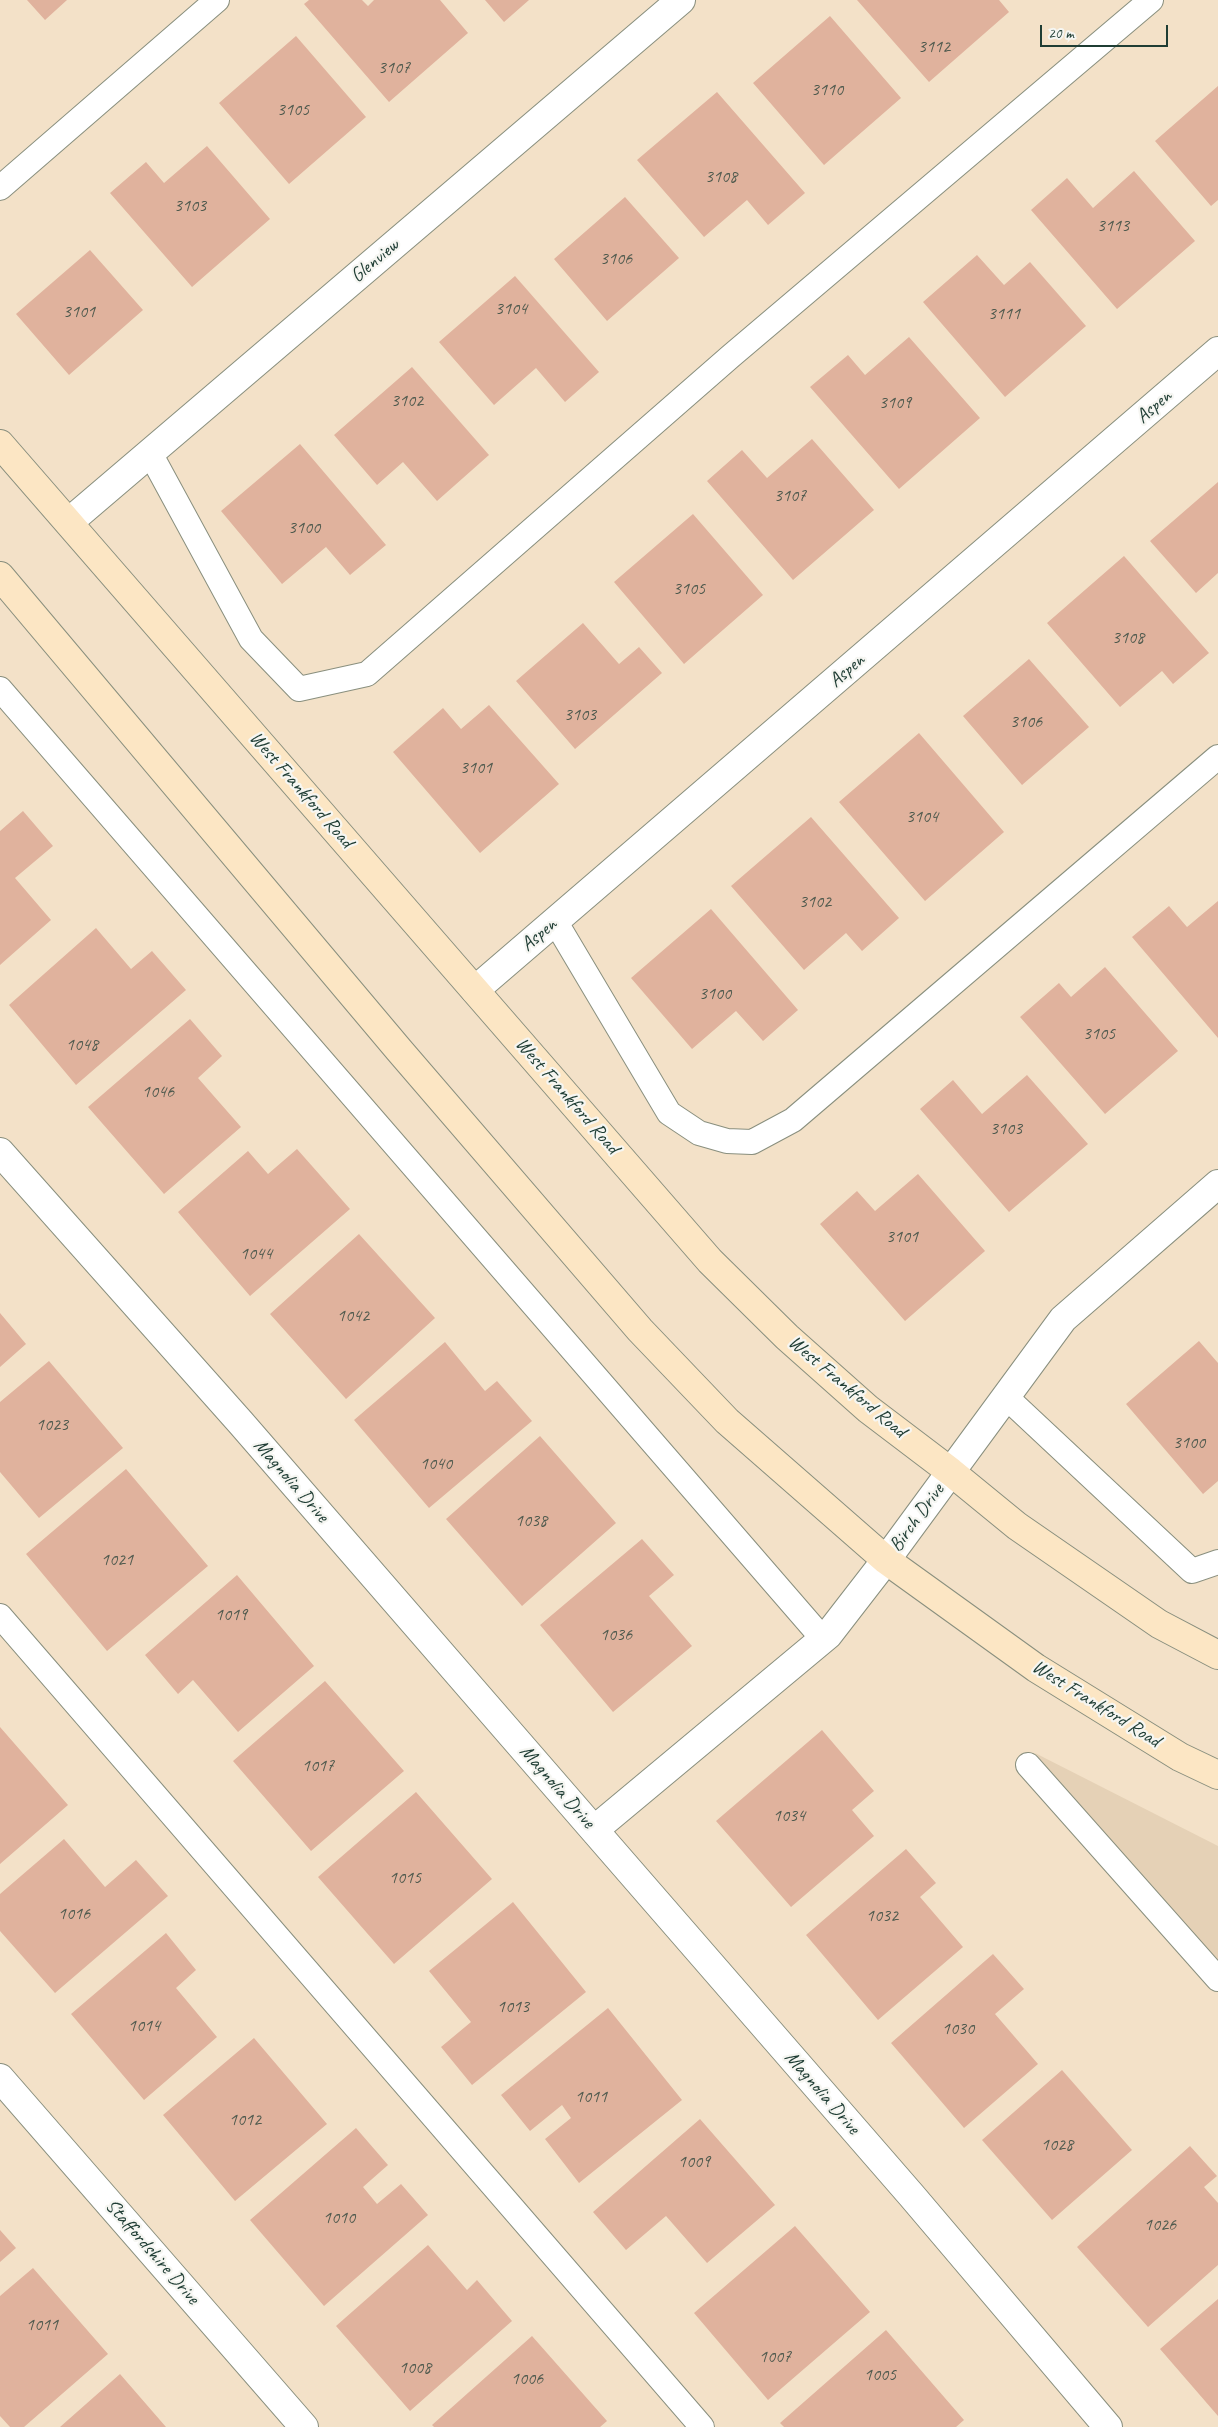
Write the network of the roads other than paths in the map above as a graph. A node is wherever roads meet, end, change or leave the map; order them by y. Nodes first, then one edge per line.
1 (217, 0) edge
2 (681, 0) edge
3 (1151, 0) edge
4 (0, 188) edge
5 (1218, 351) edge
6 (0, 444) edge
7 (150, 453) junction
8 (69, 522) junction
9 (0, 576) edge
10 (0, 689) edge
11 (1218, 757) edge
12 (555, 921) junction
13 (475, 990) junction
14 (0, 1152) edge
15 (1218, 1184) edge
16 (1006, 1396) junction
17 (951, 1472) junction
18 (886, 1560) junction
19 (1218, 1562) edge
20 (0, 1616) edge
21 (823, 1639) junction
22 (1218, 1655) edge
23 (1028, 1765) dead end
24 (1218, 1775) edge
25 (594, 1830) junction
26 (1218, 1979) edge
27 (0, 2078) edge
28 (304, 2427) edge
29 (702, 2427) edge
30 (1108, 2427) edge

1 - 4 lane
2 - 7 street, Glenview
3 - 7 lane
5 - 12 street, Aspen
6 - 8 main road, West Frankford Road
7 - 8 street, Glenview
8 - 13 main road, West Frankford Road
9 - 18 main road, West Frankford Road
10 - 21 lane
11 - 12 lane
12 - 13 street, Aspen
13 - 17 main road, West Frankford Road
14 - 25 street, Magnolia Drive
15 - 16 street, Birch Drive
16 - 17 street, Birch Drive
16 - 19 lane
17 - 18 street, Birch Drive
17 - 22 main road, West Frankford Road
18 - 21 street, Birch Drive
18 - 24 main road, West Frankford Road
20 - 29 lane
21 - 25 street, Birch Drive
23 - 26 lane
25 - 30 street, Magnolia Drive
27 - 28 street, Staffordshire Drive

